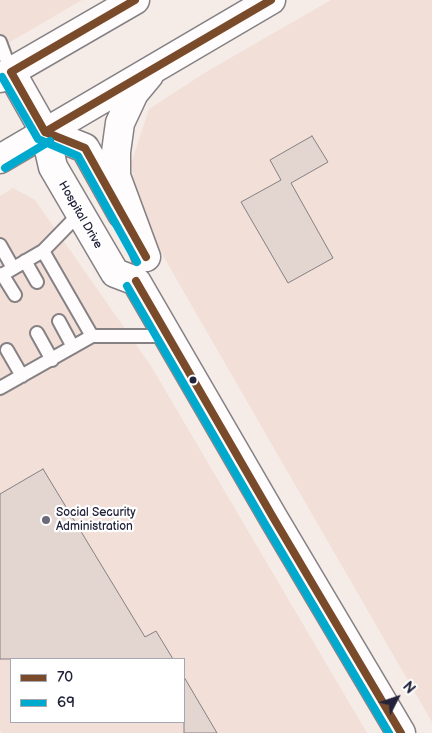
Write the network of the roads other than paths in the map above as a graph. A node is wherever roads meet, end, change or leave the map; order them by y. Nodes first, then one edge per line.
1 (136, 0) edge
2 (271, 0) edge
3 (0, 42) edge
4 (154, 69) junction
5 (5, 75) edge
6 (45, 132) junction
7 (0, 159) edge
8 (80, 213) junction
9 (0, 244) edge
10 (43, 251) junction
11 (25, 261) junction
12 (141, 269) junction
13 (5, 272) edge
14 (37, 282) dead end
15 (15, 295) dead end
16 (59, 321) dead end
17 (37, 333) dead end
18 (92, 336) junction
19 (168, 336) junction
20 (73, 347) junction
21 (7, 350) dead end
22 (52, 360) junction
23 (22, 376) junction
24 (0, 388) edge
25 (401, 733) edge

1 - 5 street
2 - 4 street
3 - 5 lane
4 - 6 street
4 - 12 street
5 - 6 street, Hospital Drive
6 - 7 street
6 - 8 street, Hospital Drive
6 - 12 street
8 - 10 lane
8 - 12 street, Hospital Drive
9 - 13 lane
10 - 11 lane
10 - 18 lane
11 - 13 lane
11 - 14 lane
12 - 19 street
13 - 15 lane
16 - 20 lane
17 - 22 lane
18 - 19 lane
18 - 20 lane
19 - 25 street
20 - 22 lane
21 - 23 lane
22 - 23 lane
23 - 24 lane

